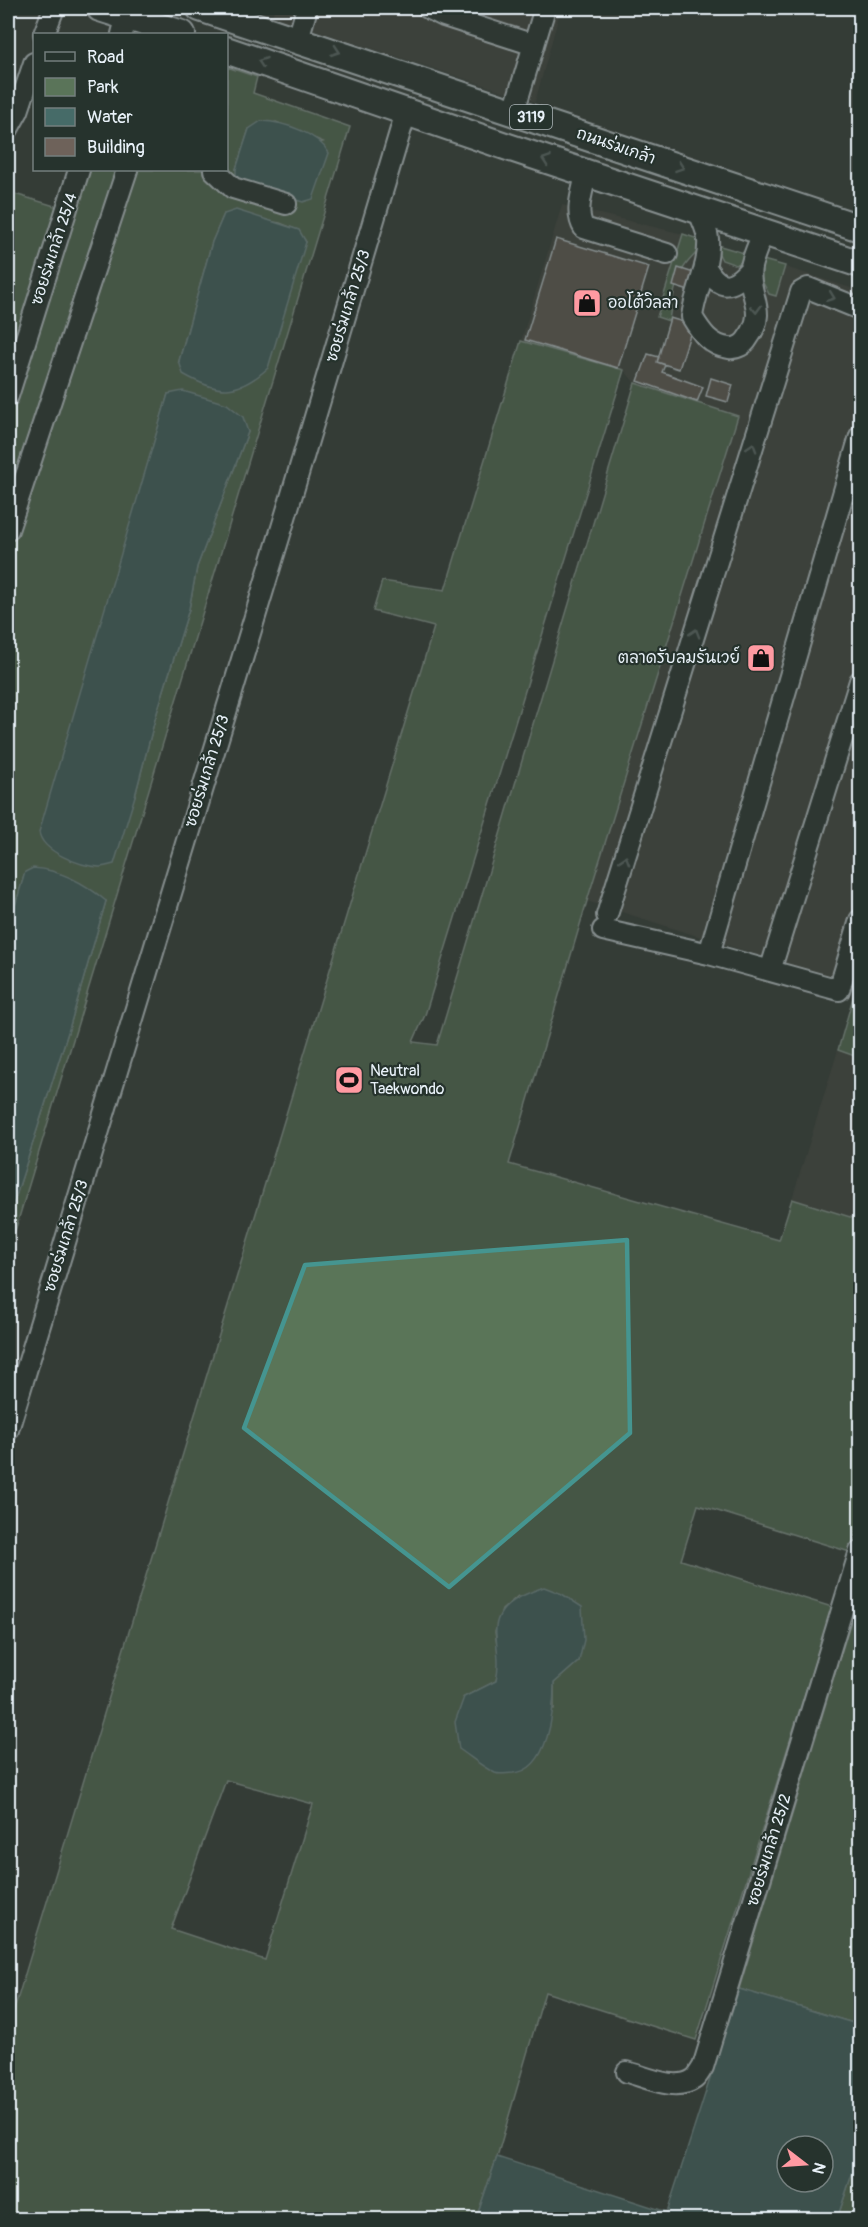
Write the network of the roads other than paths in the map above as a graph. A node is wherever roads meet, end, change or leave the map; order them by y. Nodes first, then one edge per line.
1 (54, 8) edge
2 (100, 8) edge
3 (200, 8) edge
4 (307, 8) edge
5 (428, 8) edge
6 (545, 8) edge
7 (124, 25) edge
8 (44, 33) edge
9 (175, 33) edge
10 (298, 39) junction
11 (534, 45) junction
12 (228, 51) edge
13 (33, 66) edge
14 (514, 111) junction
15 (406, 112) junction
16 (8, 129) edge
17 (79, 171) edge
18 (127, 171) edge
19 (214, 171) edge
20 (586, 174) junction
21 (286, 204) dead end
22 (699, 212) junction
23 (861, 228) edge
24 (763, 232) junction
25 (667, 254) dead end
26 (861, 264) edge
27 (705, 266) junction
28 (751, 268) junction
29 (861, 309) edge
30 (8, 396) edge
31 (861, 436) edge
32 (8, 530) edge
33 (861, 681) edge
34 (861, 920) edge
35 (709, 954) junction
36 (770, 970) junction
37 (8, 1430) edge
38 (861, 1551) edge
39 (627, 2072) dead end

1 - 8 street
2 - 7 main road
3 - 10 main road, ถนนร่มเกล้า / 3119
4 - 10 street
5 - 11 street
6 - 11 street
7 - 9 main road
10 -> 14 main road, ถนนร่มเกล้า / 3119
11 - 14 street
15 -> 12 main road, 3119
13 - 16 street
14 -> 23 main road, ถนนร่มเกล้า / 3119
20 -> 15 main road, 3119
15 - 37 street, ซอยร่มเกล้า 25/3
17 - 30 street, ซอยร่มเกล้า 25/4
18 - 32 street
19 - 21 street
20 - 22 main road, 3119
20 - 25 street
22 - 24 main road, 3119
22 - 27 street
24 - 26 main road, 3119
24 - 28 street
27 - 28 street
28 -> 27 street
35 -> 29 street
31 - 35 street
33 - 36 street
34 - 36 street
35 - 36 street
38 - 39 street, ซอยร่มเกล้า 25/2

